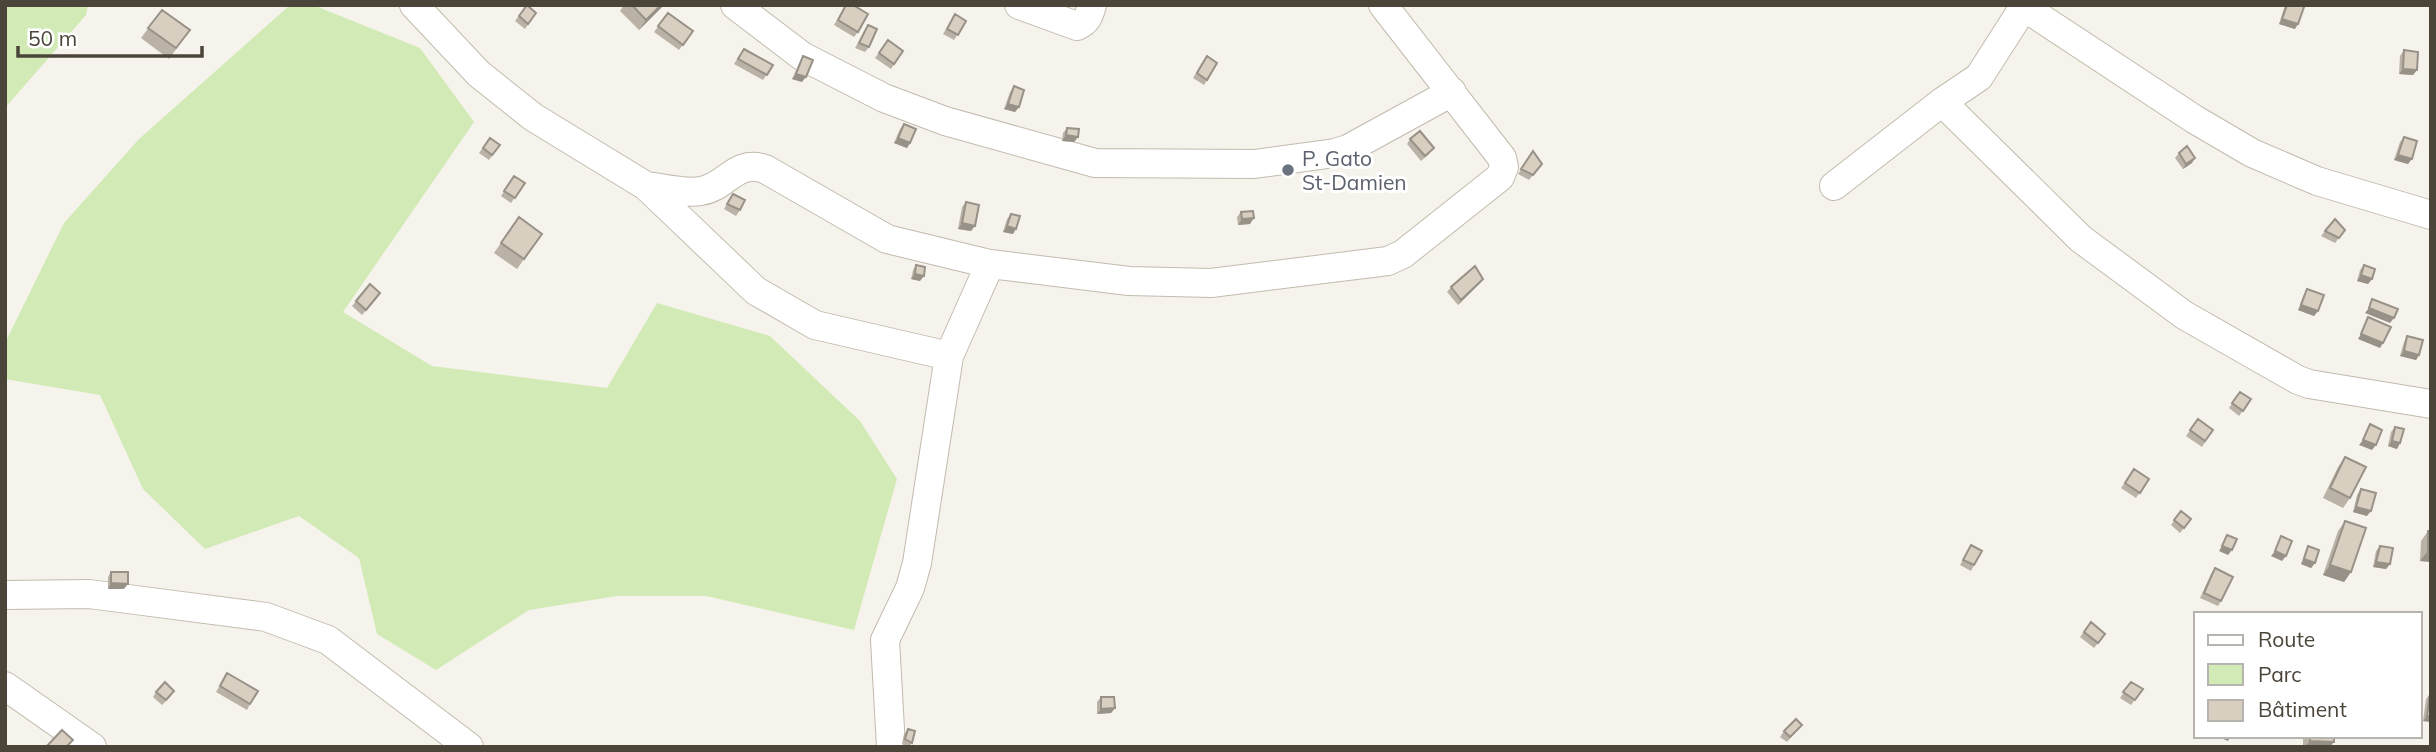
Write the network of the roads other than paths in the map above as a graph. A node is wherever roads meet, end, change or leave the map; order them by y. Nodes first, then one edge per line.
1 (414, 5) edge
2 (734, 5) edge
3 (1019, 5) edge
4 (1092, 5) edge
5 (1383, 5) edge
6 (2024, 6) edge
7 (1452, 92) junction
8 (1942, 102) junction
9 (646, 186) junction
10 (1835, 186) dead end
11 (2431, 215) edge
12 (990, 264) junction
13 (949, 356) junction
14 (2431, 404) edge
15 (5, 595) edge
16 (5, 686) edge
17 (92, 747) edge
18 (469, 747) edge
19 (891, 747) edge

1 - 9 street
2 - 7 street
3 - 4 street
5 - 7 street
6 - 8 street
6 - 11 street
7 - 12 street
8 - 10 street
8 - 14 street
9 - 12 street
9 - 13 street
12 - 13 street
13 - 19 street
15 - 18 street
16 - 17 street

